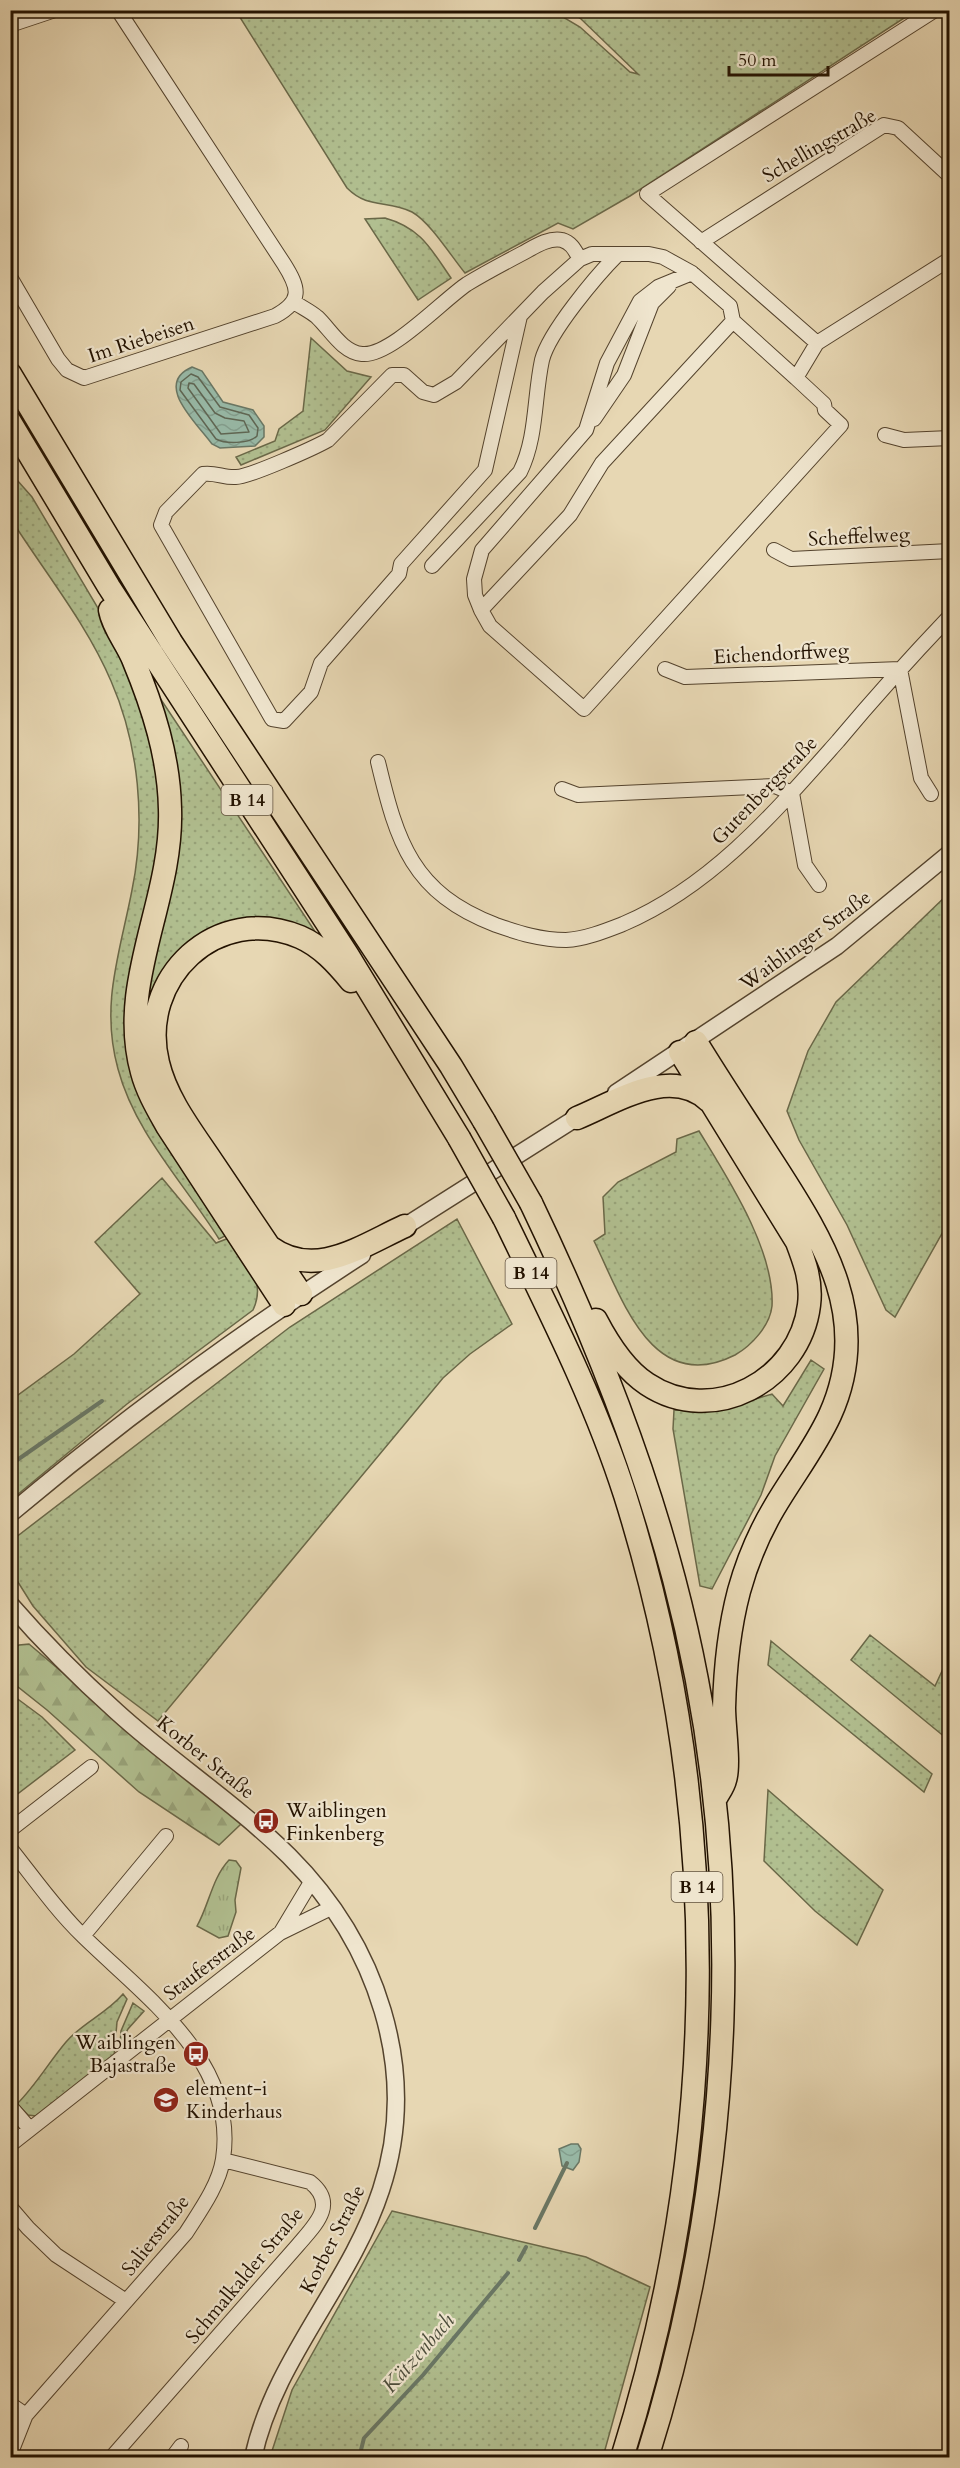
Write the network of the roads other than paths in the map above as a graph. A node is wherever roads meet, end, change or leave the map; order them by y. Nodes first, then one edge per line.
1 (55, 10) edge
2 (118, 10) edge
3 (935, 10) edge
4 (10, 25) edge
5 (950, 176) edge
6 (701, 242) junction
7 (618, 255) junction
8 (580, 259) junction
9 (948, 262) edge
10 (692, 273) junction
11 (10, 277) edge
12 (676, 280) junction
13 (294, 302) junction
14 (520, 316) junction
15 (733, 321) junction
16 (817, 343) junction
17 (10, 374) edge
18 (796, 378) junction
19 (10, 422) edge
20 (586, 430) junction
21 (885, 435) dead end
22 (950, 438) edge
23 (774, 550) dead end
24 (950, 551) edge
25 (432, 566) dead end
26 (109, 587) junction
27 (481, 610) junction
28 (950, 616) edge
29 (665, 669) dead end
30 (900, 669) junction
31 (378, 762) dead end
32 (562, 789) dead end
33 (792, 794) junction
34 (931, 794) dead end
35 (950, 853) edge
36 (819, 885) dead end
37 (382, 1013) junction
38 (688, 1047) junction
39 (713, 1105) junction
40 (577, 1118) junction
41 (405, 1226) junction
42 (268, 1246) junction
43 (574, 1292) junction
44 (292, 1300) junction
45 (10, 1514) edge
46 (10, 1604) edge
47 (91, 1767) dead end
48 (714, 1801) junction
49 (10, 1830) edge
50 (166, 1836) dead end
51 (10, 1848) edge
52 (311, 1882) junction
53 (332, 1908) junction
54 (280, 1933) junction
55 (83, 1936) junction
56 (171, 2019) junction
57 (10, 2106) edge
58 (30, 2129) junction
59 (10, 2145) edge
60 (223, 2160) junction
61 (10, 2207) edge
62 (126, 2301) junction
63 (10, 2404) edge
64 (26, 2415) junction
65 (10, 2429) edge
66 (182, 2446) dead end
67 (10, 2455) edge
68 (111, 2457) edge
69 (172, 2457) edge
70 (253, 2457) edge
71 (622, 2457) edge
72 (647, 2457) edge

1 - 4 street
2 - 13 street
3 - 6 street
5 - 6 street, Schellingstraße
6 - 16 street
7 - 8 street
7 - 10 street
7 - 25 street
8 - 13 street
8 - 14 street
9 - 16 street
10 - 12 street
10 - 15 street
11 - 13 street, Im Riebeisen
12 - 20 street
12 - 20 street
14 - 14 street
15 - 18 street
15 - 27 street
16 - 18 street
17 - 43 highway, B 14, bridge
18 - 27 street
19 - 26 highway, B 14
20 - 27 street
21 - 22 street
23 - 24 street, Scheffelweg
26 - 37 highway, B 14
26 - 44 highway
28 - 30 street, Gutenbergstraße
29 - 30 street, Eichendorffweg
30 - 33 street, Gutenbergstraße
30 - 34 street
31 - 33 street, Gutenbergstraße
32 - 33 street
33 - 36 street
35 - 38 street, Waiblinger Straße
37 - 42 highway
37 - 71 highway, B 14, bridge
38 - 39 highway
38 - 40 street, Waiblinger Straße
38 - 48 highway
39 - 40 highway
39 - 43 highway
40 - 41 street, Waiblinger Straße
41 - 42 highway
41 - 44 street, Waiblinger Straße
42 - 44 highway
43 - 48 highway, B 14
44 - 45 street, Waiblinger Straße
46 - 52 street, Korber Straße
47 - 49 street
48 - 72 highway, B 14
50 - 55 street
51 - 55 street, Stauferstraße
52 - 53 street, Korber Straße
52 - 54 street, Stauferstraße
53 - 54 street, Stauferstraße
53 - 70 street, Korber Straße
54 - 56 street, Stauferstraße
55 - 56 street, Stauferstraße
56 - 58 street
56 - 60 street, Salierstraße
57 - 58 street
58 - 59 street
60 - 62 street, Salierstraße
60 - 68 street, Schmalkalder Straße
61 - 62 street
62 - 64 street, Salierstraße
63 - 64 street
64 - 65 street, Salierstraße
64 - 67 street, Salierstraße
66 - 69 street

